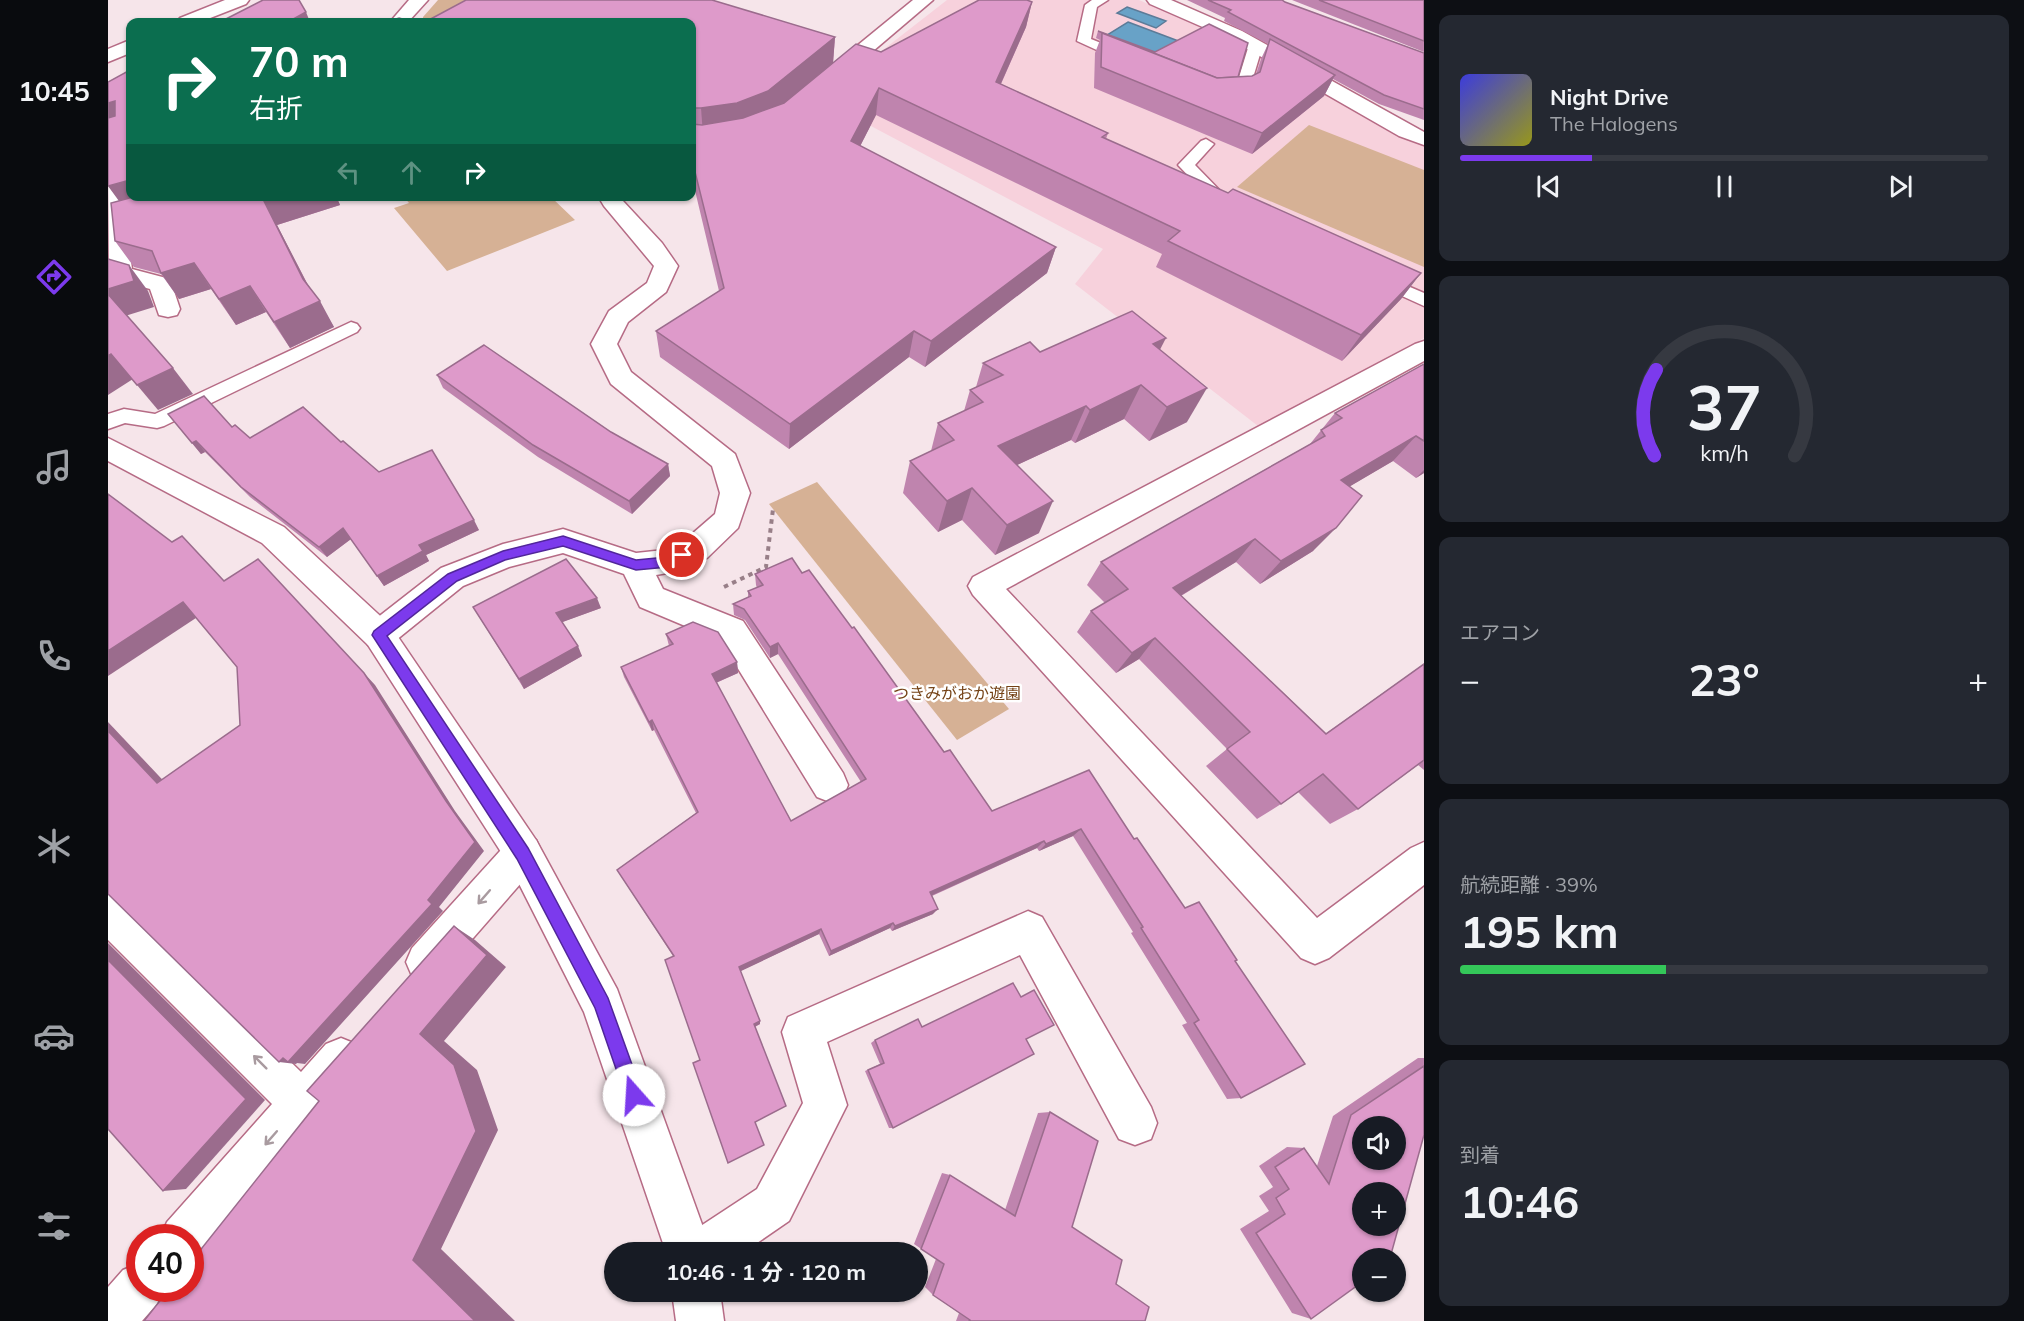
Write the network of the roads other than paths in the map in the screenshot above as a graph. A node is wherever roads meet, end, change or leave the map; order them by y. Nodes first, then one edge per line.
1 (240, 0) edge
2 (419, 0) edge
3 (924, 0) edge
4 (1102, 0) edge
5 (1156, 0) edge
6 (196, 18) edge
7 (403, 18) edge
8 (126, 48) edge
9 (1255, 48) junction
10 (108, 56) edge
11 (1138, 63) edge
12 (819, 87) edge
13 (1214, 94) edge
14 (1424, 139) edge
15 (1206, 144) dead end
16 (108, 170) edge
17 (612, 201) edge
18 (1241, 216) edge
19 (139, 218) edge
20 (116, 224) junction
21 (1359, 270) edge
22 (1424, 300) edge
23 (168, 309) edge
24 (351, 328) dead end
25 (1424, 350) edge
26 (108, 422) edge
27 (108, 448) edge
28 (636, 565) junction
29 (379, 635) junction
30 (830, 785) dead end
31 (523, 853) junction
32 (1424, 861) edge
33 (108, 912) edge
34 (405, 987) edge
35 (365, 1031) edge
36 (302, 1103) junction
37 (1135, 1123) dead end
38 (195, 1224) edge
39 (685, 1242) edge
40 (719, 1242) edge
41 (127, 1302) edge
42 (697, 1302) edge
43 (110, 1321) edge
44 (700, 1321) edge

1 - 6 street
2 - 7 street
3 - 12 street
4 - 11 lane
5 - 9 street
8 - 10 street
9 - 13 lane
9 - 14 street
15 - 18 lane
16 - 20 street
17 - 28 street
19 - 20 street
20 - 23 street
21 - 22 lane
24 - 26 lane
25 - 32 street
27 - 29 street
28 - 29 street
28 - 30 street
29 - 31 street
31 -> 34 street
31 - 39 street
36 -> 33 street
35 - 36 street
36 -> 38 street
37 - 40 street
41 - 43 street
42 - 44 street

